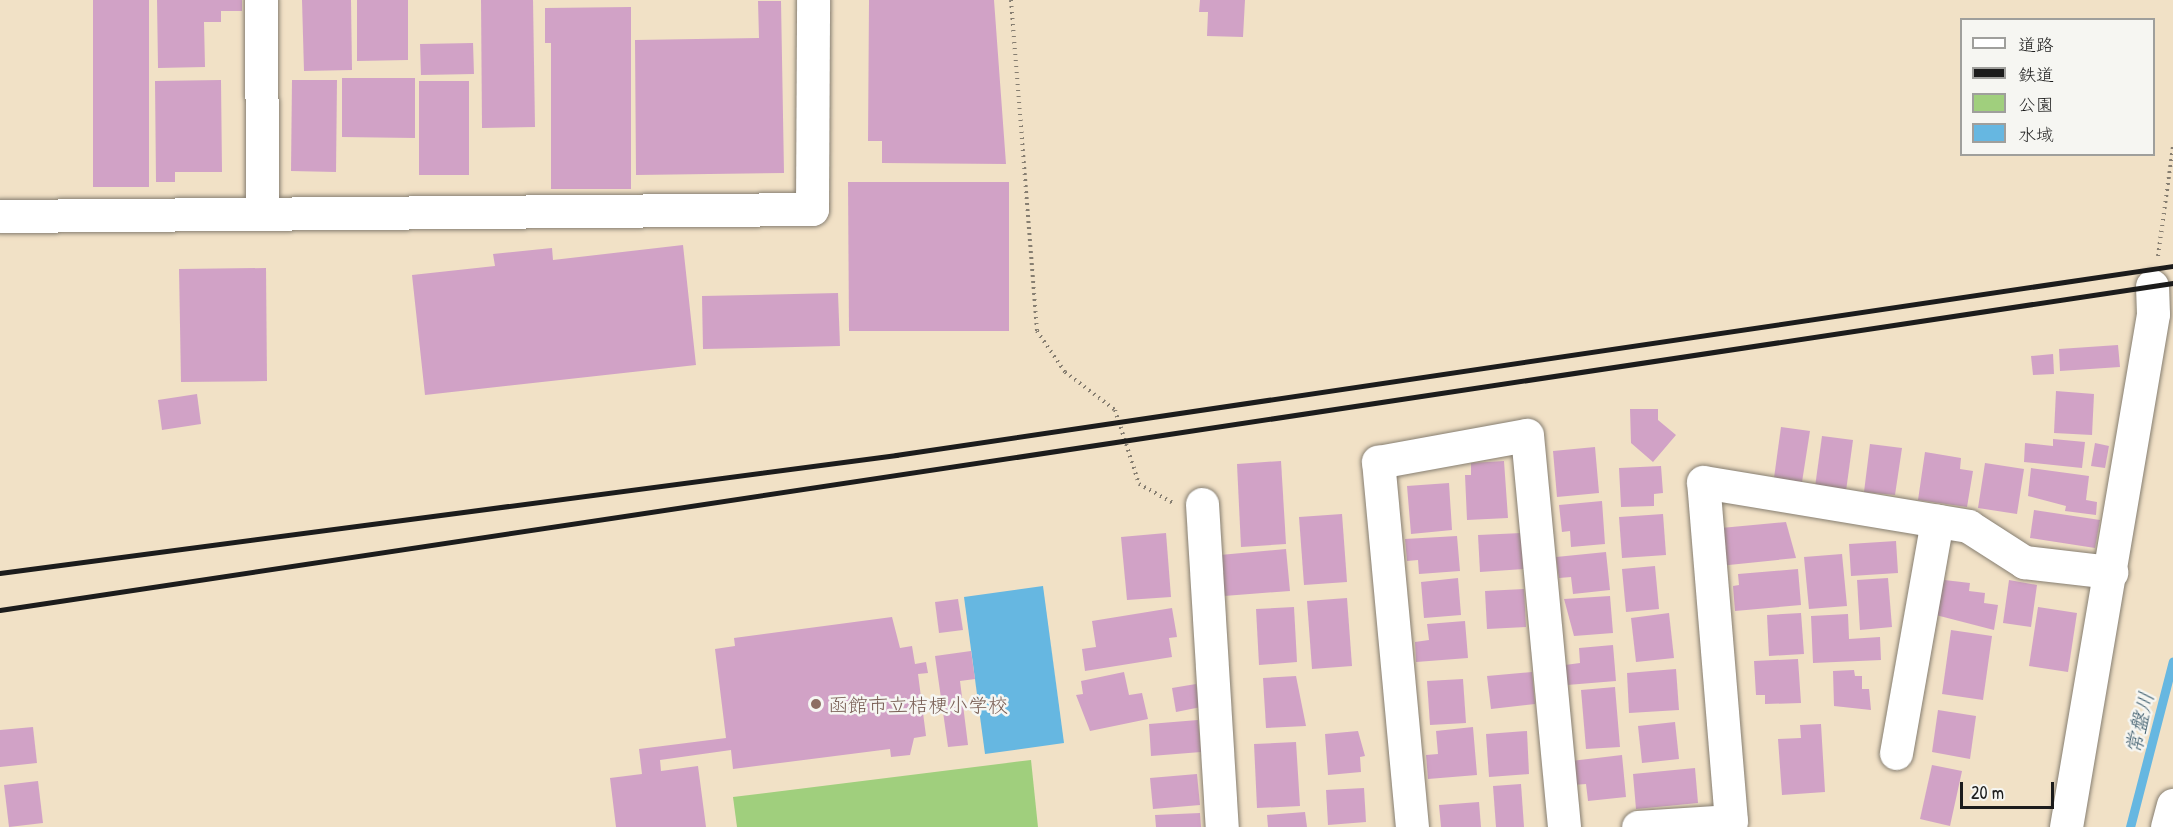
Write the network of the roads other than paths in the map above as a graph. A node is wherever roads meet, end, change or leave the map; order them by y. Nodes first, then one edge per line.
1 (261, 0) edge
2 (813, 0) edge
3 (262, 213) junction
4 (0, 216) edge
5 (2152, 286) road end
6 (1202, 504) road end
7 (1937, 521) junction
8 (2111, 572) junction
9 (1896, 753) dead end
10 (2173, 804) edge
11 (1649, 826) edge
12 (1222, 827) edge
13 (1412, 827) edge
14 (1564, 827) edge
15 (2066, 827) edge
16 (2167, 827) edge

1 - 3 street
2 - 3 street
3 - 4 street
5 - 8 street
6 - 12 street
7 - 8 street
7 - 9 street
7 - 11 street
8 - 15 street
10 - 16 street
13 - 14 street

